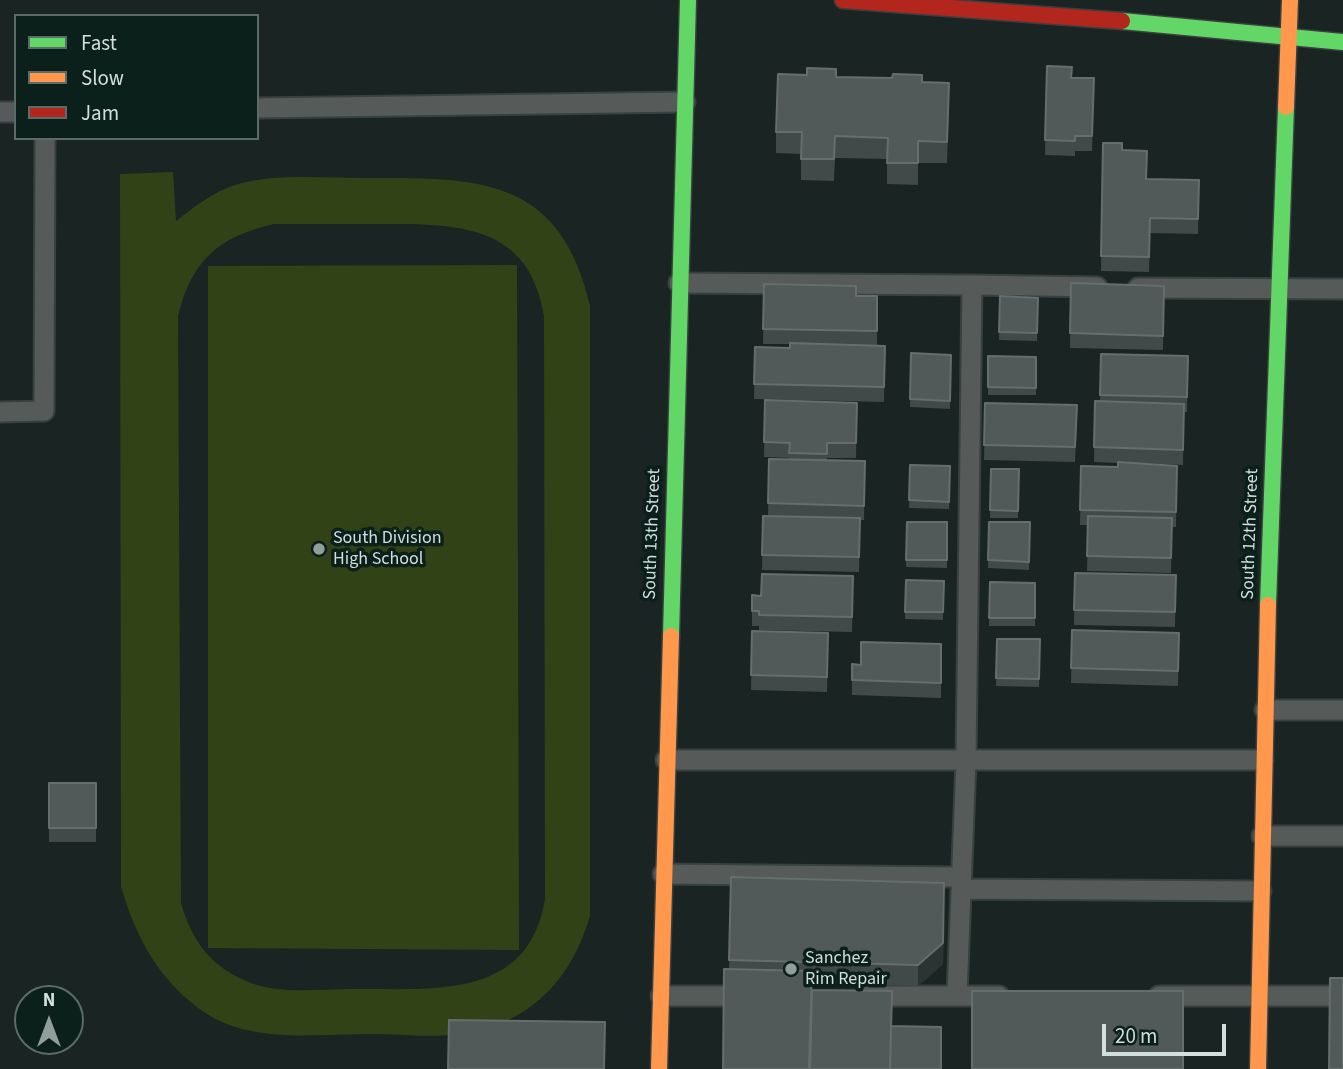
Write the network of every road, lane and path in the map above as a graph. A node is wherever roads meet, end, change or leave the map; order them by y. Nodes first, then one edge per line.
1 (688, 0) edge
2 (844, 0) edge
3 (1290, 0) edge
4 (982, 5) edge
5 (1289, 35) junction
6 (1343, 42) edge
7 (685, 102) junction
8 (259, 108) edge
9 (45, 140) edge
10 (679, 284) junction
11 (972, 285) junction
12 (1278, 289) junction
13 (1343, 289) edge
14 (0, 412) edge
15 (1265, 710) junction
16 (1343, 710) edge
17 (666, 760) junction
18 (966, 760) junction
19 (1263, 760) junction
20 (1262, 836) junction
21 (1343, 836) edge
22 (663, 874) junction
23 (961, 883) junction
24 (1261, 891) junction
25 (662, 996) junction
26 (769, 996) edge
27 (850, 996) edge
28 (957, 996) junction
29 (1012, 996) edge
30 (1135, 996) edge
31 (1259, 996) junction
32 (1343, 996) edge
33 (659, 1069) edge
34 (1258, 1069) edge

1 - 7 street, South 13th Street
2 - 4 street
3 - 5 street, South 12th Street
4 - 5 street
5 - 6 street
5 - 12 street, South 12th Street
7 - 8 lane
7 - 10 street, South 13th Street
9 - 14 lane
10 - 11 lane
10 - 17 street, South 13th Street
11 - 12 lane
11 - 18 lane
12 - 13 lane
12 - 15 street, South 12th Street
15 - 16 lane
15 - 19 street, South 12th Street
17 - 18 lane
17 - 22 street, South 13th Street
18 - 19 lane
18 - 23 lane
19 - 20 street, South 12th Street
20 - 21 lane
20 - 24 street, South 12th Street
22 - 23 lane
22 - 25 street, South 13th Street
23 - 24 lane
23 - 28 lane
24 - 31 street, South 12th Street
25 - 26 lane
25 - 33 street, South 13th Street
27 - 28 lane
28 - 29 lane
30 - 31 lane
31 - 32 lane
31 - 34 street, South 12th Street

